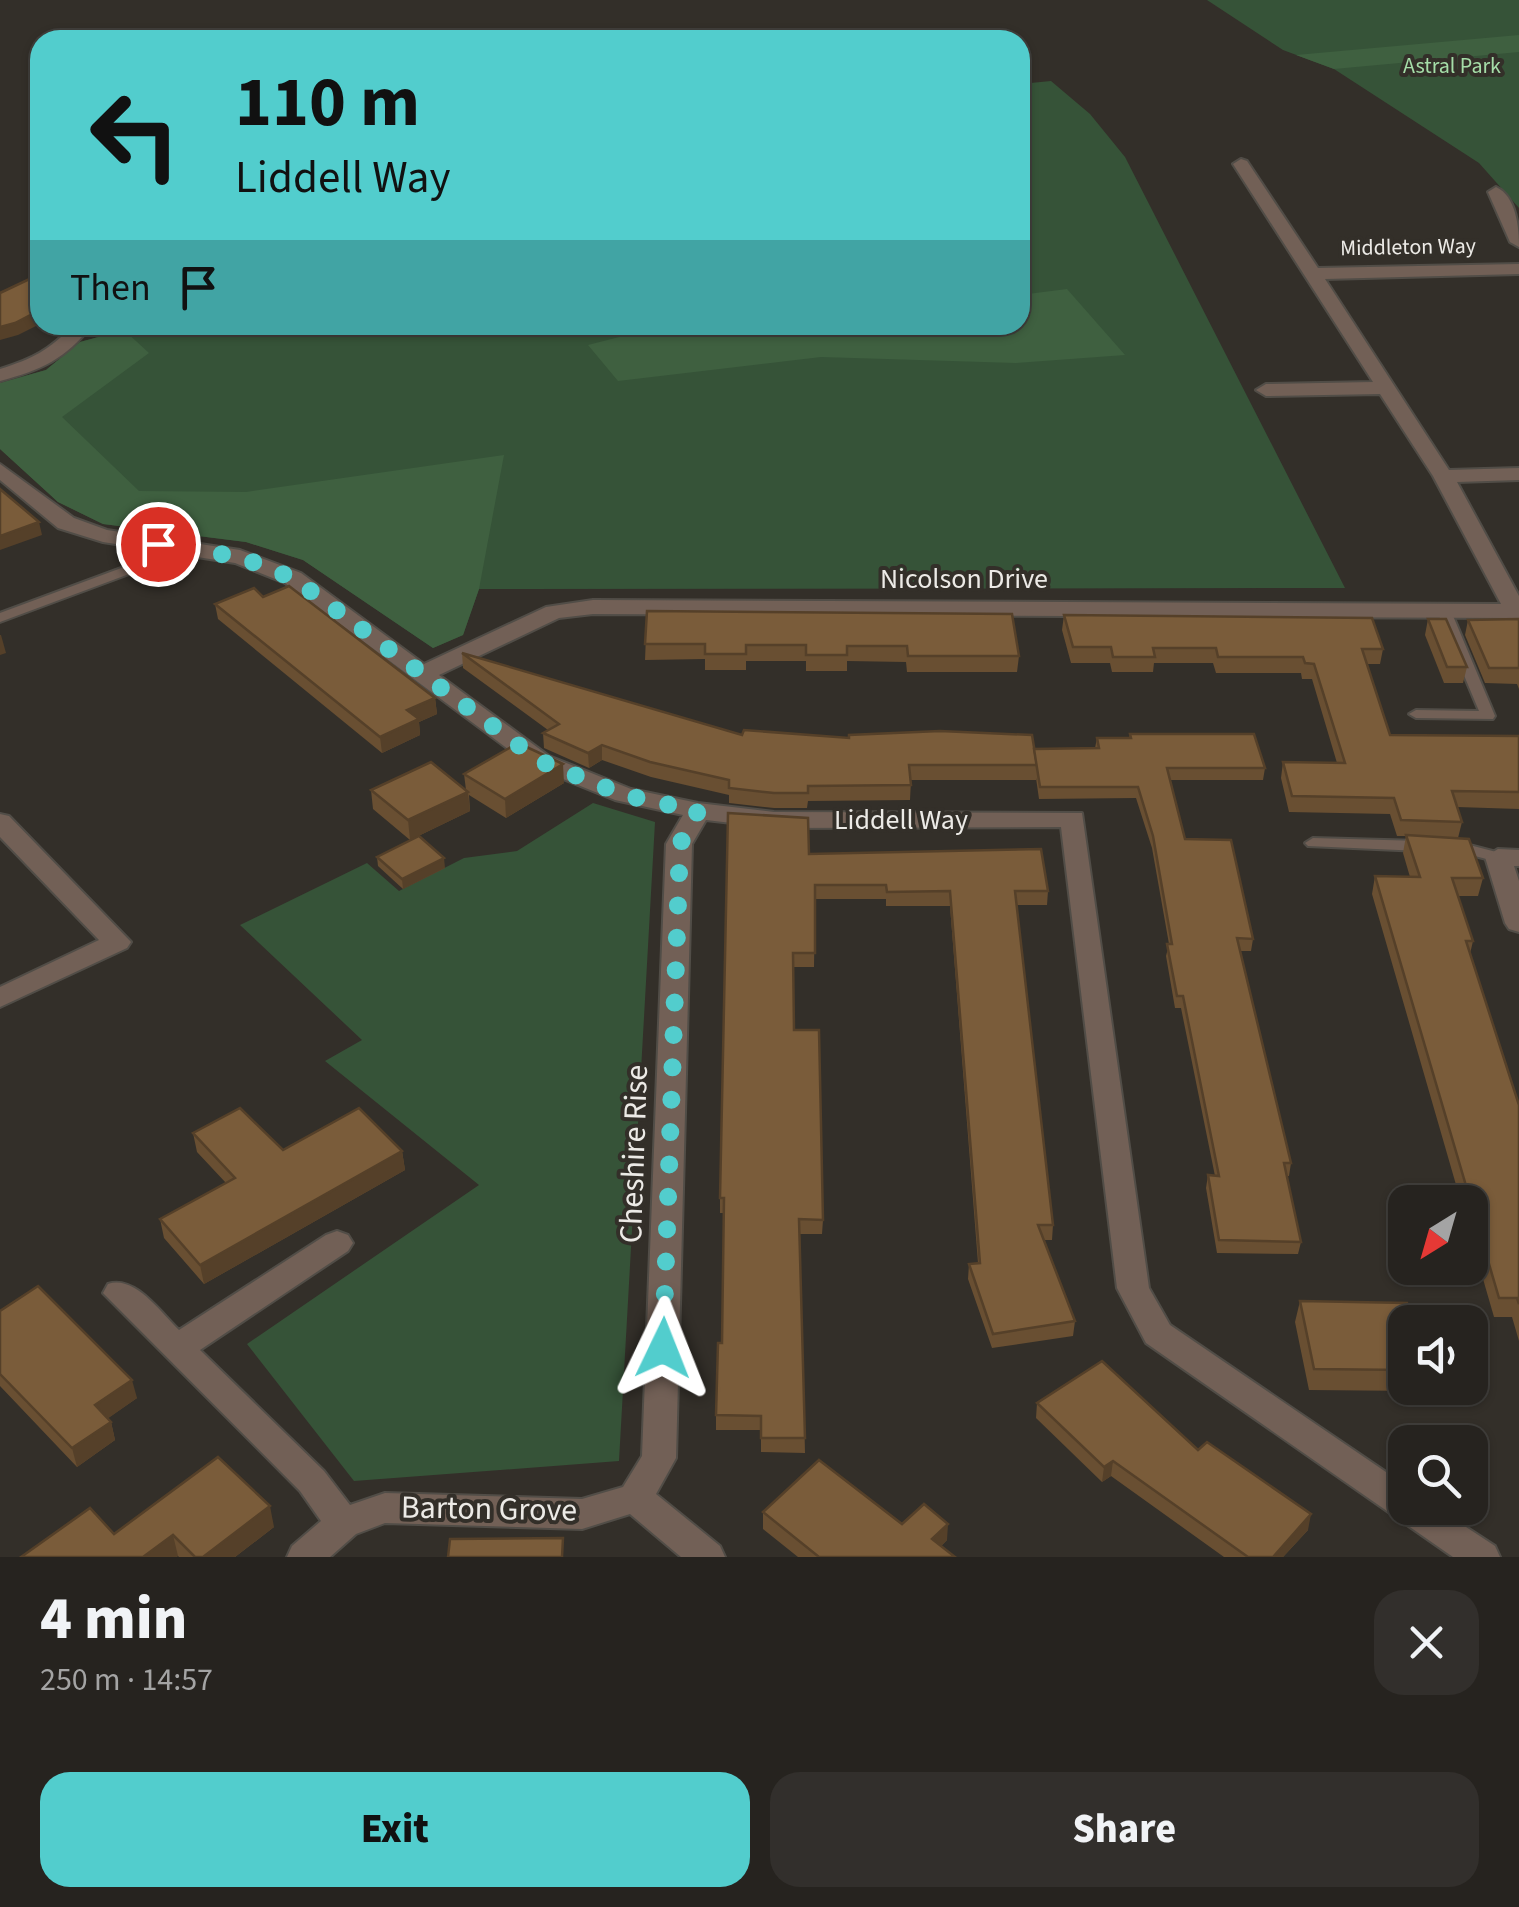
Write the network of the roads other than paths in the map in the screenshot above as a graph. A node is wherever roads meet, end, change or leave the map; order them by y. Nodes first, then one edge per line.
1 (1241, 164) dead end
2 (1496, 192) dead end
3 (1519, 242) edge
4 (1519, 269) edge
5 (1313, 274) junction
6 (74, 335) edge
7 (0, 375) edge
8 (1384, 388) junction
9 (1266, 390) dead end
10 (0, 470) edge
11 (1519, 474) edge
12 (1442, 476) junction
13 (186, 548) junction
14 (1518, 611) edge
15 (1444, 612) junction
16 (0, 618) edge
17 (424, 674) junction
18 (1416, 714) dead end
19 (698, 811) junction
20 (0, 822) edge
21 (1313, 843) dead end
22 (1509, 858) edge
23 (1519, 924) edge
24 (0, 998) edge
25 (337, 1243) dead end
26 (118, 1293) dead end
27 (177, 1348) junction
28 (1388, 1492) edge
29 (635, 1498) junction
30 (344, 1523) junction
31 (1436, 1525) edge
32 (305, 1557) edge
33 (707, 1557) edge
34 (1482, 1557) edge

1 - 5 street
2 - 3 street
4 - 5 street, Middleton Way
5 - 8 street, Middleton Way
6 - 7 street
8 - 9 street
8 - 12 street, Middleton Way
10 - 13 street, Liddell Way
11 - 12 street
12 - 14 street, Middleton Way
13 - 16 lane
13 - 17 street, Liddell Way
14 - 15 street, Nicolson Drive
15 - 17 street, Nicolson Drive
15 - 18 lane
17 - 19 street, Liddell Way
19 - 28 street, Liddell Way
19 - 29 street, Cheshire Rise
20 - 24 street
21 - 22 lane
22 - 23 street
25 - 27 street
26 - 27 street
27 - 30 street
29 - 30 street, Barton Grove
29 - 33 street
30 - 32 street, Barton Grove
31 - 34 street, Liddell Way

